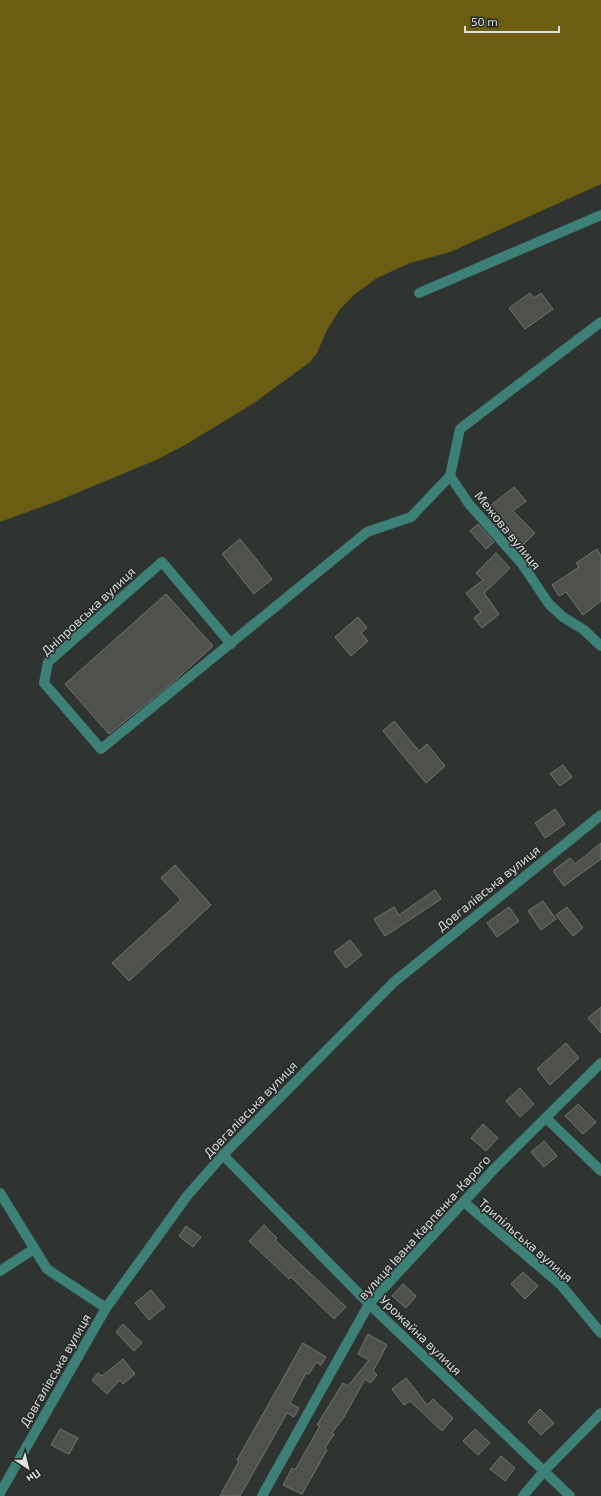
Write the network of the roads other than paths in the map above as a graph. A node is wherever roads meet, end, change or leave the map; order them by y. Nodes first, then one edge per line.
1 (601, 215) edge
2 (419, 293) dead end
3 (601, 322) edge
4 (450, 476) junction
5 (231, 644) junction
6 (601, 646) edge
7 (601, 815) edge
8 (601, 1063) edge
9 (546, 1118) junction
10 (223, 1155) junction
11 (601, 1171) edge
12 (0, 1193) edge
13 (465, 1203) junction
14 (34, 1249) junction
15 (0, 1271) edge
16 (369, 1304) junction
17 (106, 1308) junction
18 (601, 1333) edge
19 (601, 1413) edge
20 (544, 1471) junction
21 (0, 1493) edge
22 (262, 1496) edge
23 (523, 1496) edge
24 (570, 1496) edge

1 - 2 street
3 - 4 street
4 - 5 street, Дніпровська вулиця
4 - 6 street, Межова вулиця
5 - 5 street, Дніпровська вулиця
7 - 10 street, Довгалівська вулиця
8 - 9 street, вулиця Івана Карпенка-Карого
9 - 11 street
9 - 13 street, вулиця Івана Карпенка-Карого
10 - 16 street, Урожайна вулиця
10 - 17 street, Довгалівська вулиця
12 - 14 street
13 - 16 street, вулиця Івана Карпенка-Карого
13 - 18 street, Трипільська вулиця
14 - 15 street
14 - 17 street
16 - 20 street, Урожайна вулиця
16 - 22 street, вулиця Івана Карпенка-Карого
17 - 21 street, Довгалівська вулиця
19 - 20 street
20 - 23 street
20 - 24 street, Урожайна вулиця

